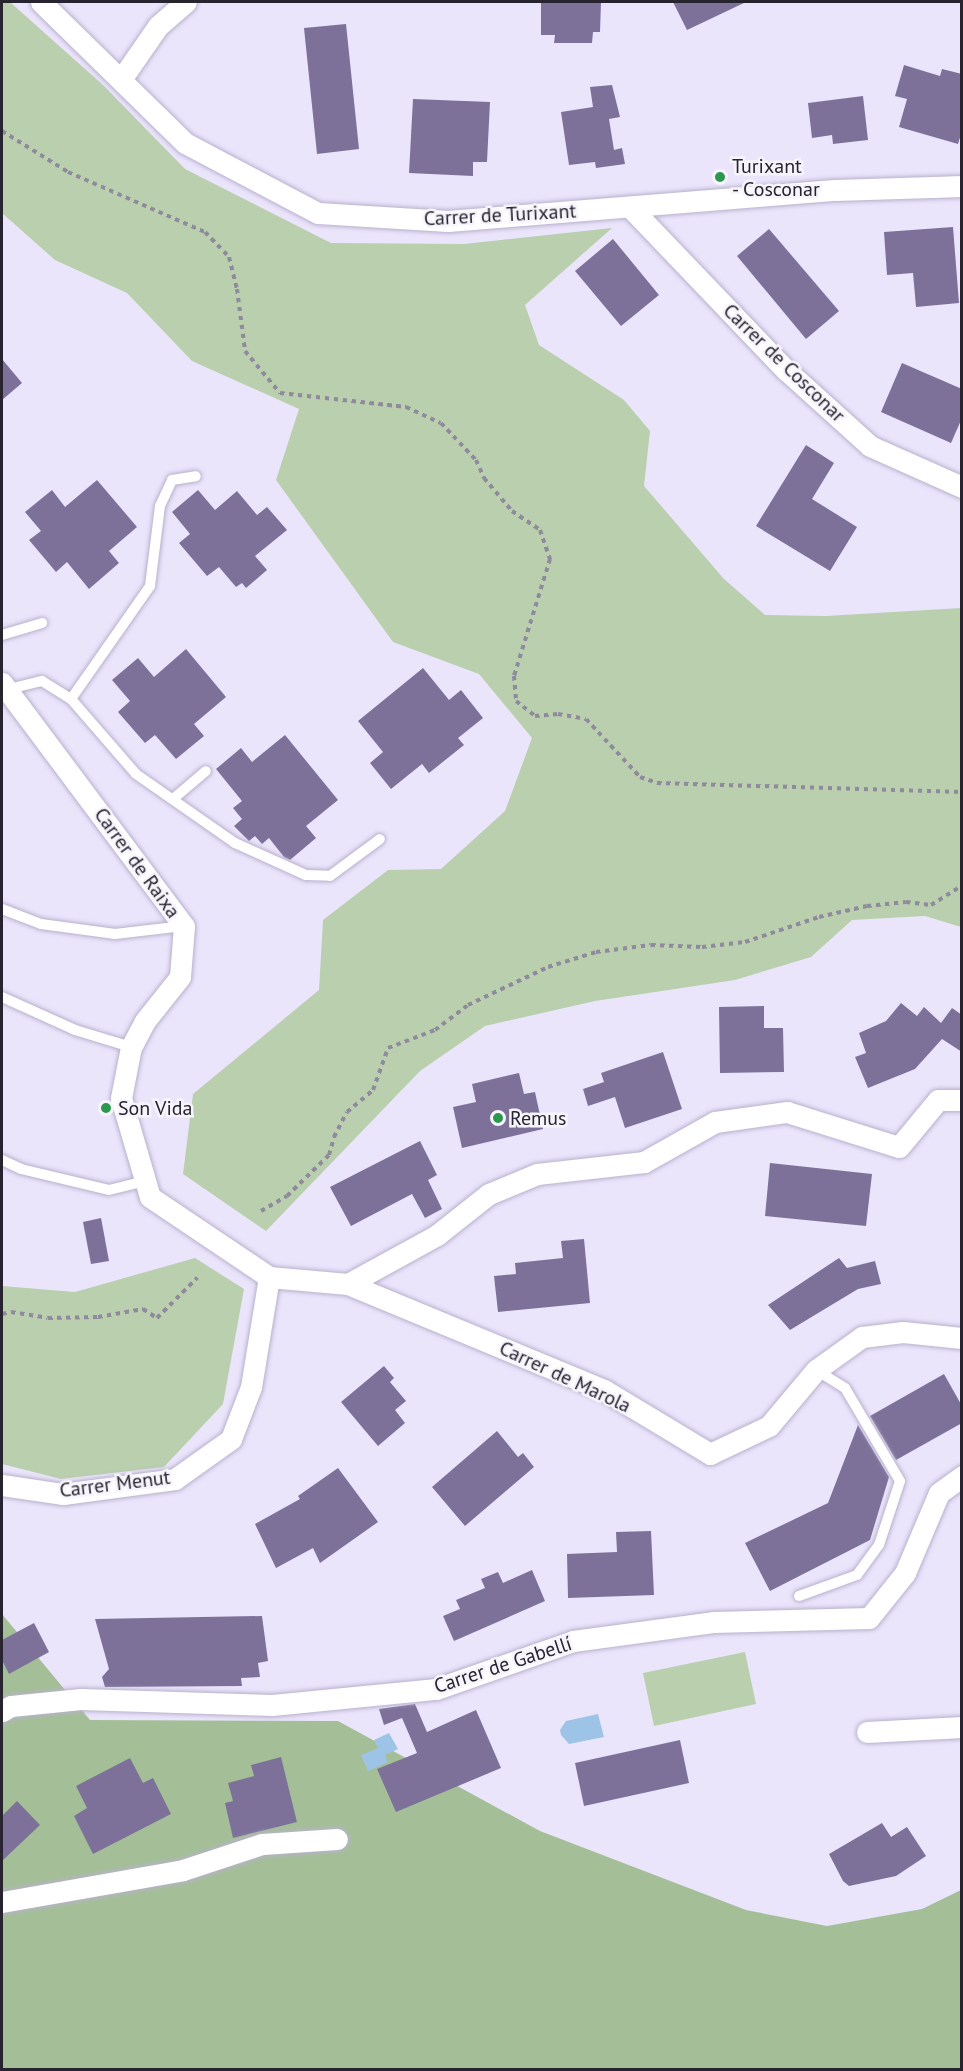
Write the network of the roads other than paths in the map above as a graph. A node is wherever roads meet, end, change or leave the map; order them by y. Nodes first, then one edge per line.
1 (41, 2) edge
2 (186, 2) edge
3 (122, 78) junction
4 (962, 186) edge
5 (630, 207) junction
6 (196, 477) dead end
7 (962, 487) edge
8 (42, 623) dead end
9 (2, 635) edge
10 (5, 686) edge
11 (71, 699) junction
12 (206, 771) dead end
13 (173, 799) junction
14 (381, 839) dead end
15 (2, 909) edge
16 (184, 926) junction
17 (2, 997) edge
18 (131, 1047) junction
19 (962, 1100) edge
20 (2, 1160) edge
21 (145, 1181) junction
22 (269, 1277) junction
23 (348, 1284) junction
24 (962, 1338) edge
25 (816, 1370) junction
26 (962, 1476) edge
27 (2, 1485) edge
28 (799, 1596) dead end
29 (2, 1710) edge
30 (962, 1727) edge
31 (867, 1732) dead end
32 (337, 1839) dead end
33 (2, 1902) edge

1 - 3 street, Carrer de Turixant
2 - 3 street
3 - 5 street, Carrer de Turixant
4 - 5 street, Carrer de Turixant
5 - 7 street, Carrer de Cosconar
6 - 11 lane
8 - 9 lane
10 - 11 lane
10 - 16 street, Carrer de Raixa
11 - 13 lane
12 - 13 lane
13 - 14 lane
15 - 16 lane
16 - 18 street, Carrer de Raixa
17 - 18 lane
18 - 21 street, Carrer de Raixa
19 - 23 street
20 - 21 lane
21 - 22 street, Carrer de Raixa
22 - 23 street, Carrer de Marola
22 - 27 street, Carrer Menut
23 - 25 street, Carrer de Marola
24 - 25 street, Carrer de Marola
25 - 28 lane
26 - 29 street, Carrer de Gabellí
30 - 31 street
32 - 33 street

